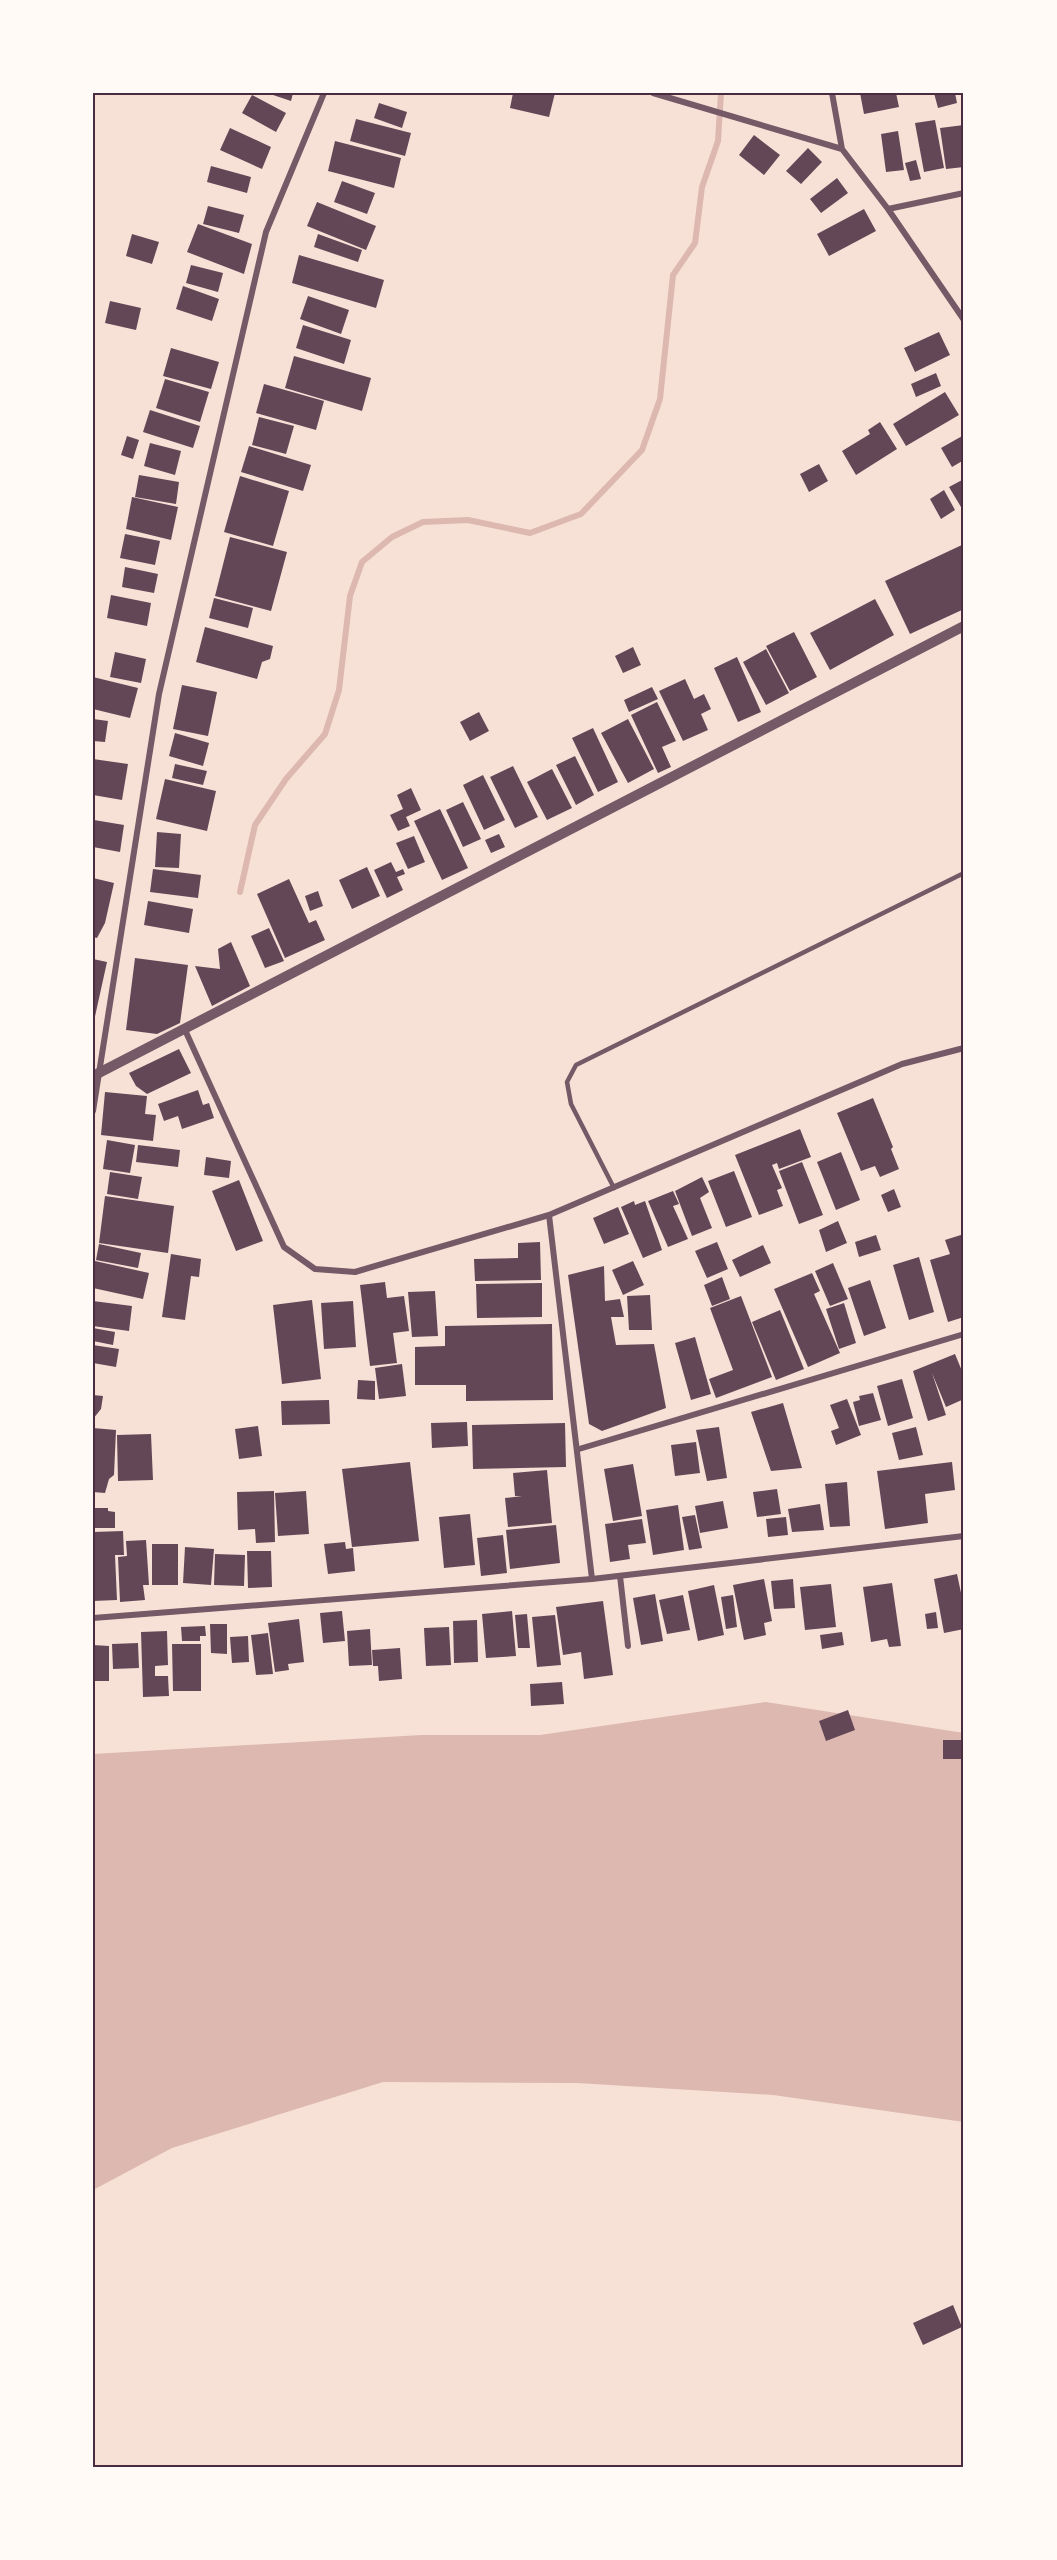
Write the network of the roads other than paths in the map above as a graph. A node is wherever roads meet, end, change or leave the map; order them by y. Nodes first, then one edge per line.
1 (324, 93) edge
2 (653, 93) edge
3 (832, 93) edge
4 (842, 148) junction
5 (964, 193) edge
6 (888, 209) junction
7 (964, 320) edge
8 (964, 626) edge
9 (964, 873) edge
10 (185, 1030) junction
11 (964, 1048) edge
12 (95, 1076) edge
13 (93, 1111) edge
14 (614, 1188) junction
15 (549, 1215) junction
16 (964, 1334) edge
17 (579, 1449) junction
18 (964, 1536) edge
19 (620, 1576) junction
20 (592, 1579) junction
21 (93, 1618) edge
22 (628, 1646) dead end

1 - 12 street
2 - 4 street
3 - 4 street
4 - 6 street
5 - 6 street
6 - 7 street
8 - 10 street
9 - 14 lane
10 - 12 street
10 - 15 street
11 - 14 street
12 - 13 street
14 - 15 street
15 - 17 street
16 - 17 street
17 - 20 street
18 - 19 street
19 - 20 street
19 - 22 street
20 - 21 street

